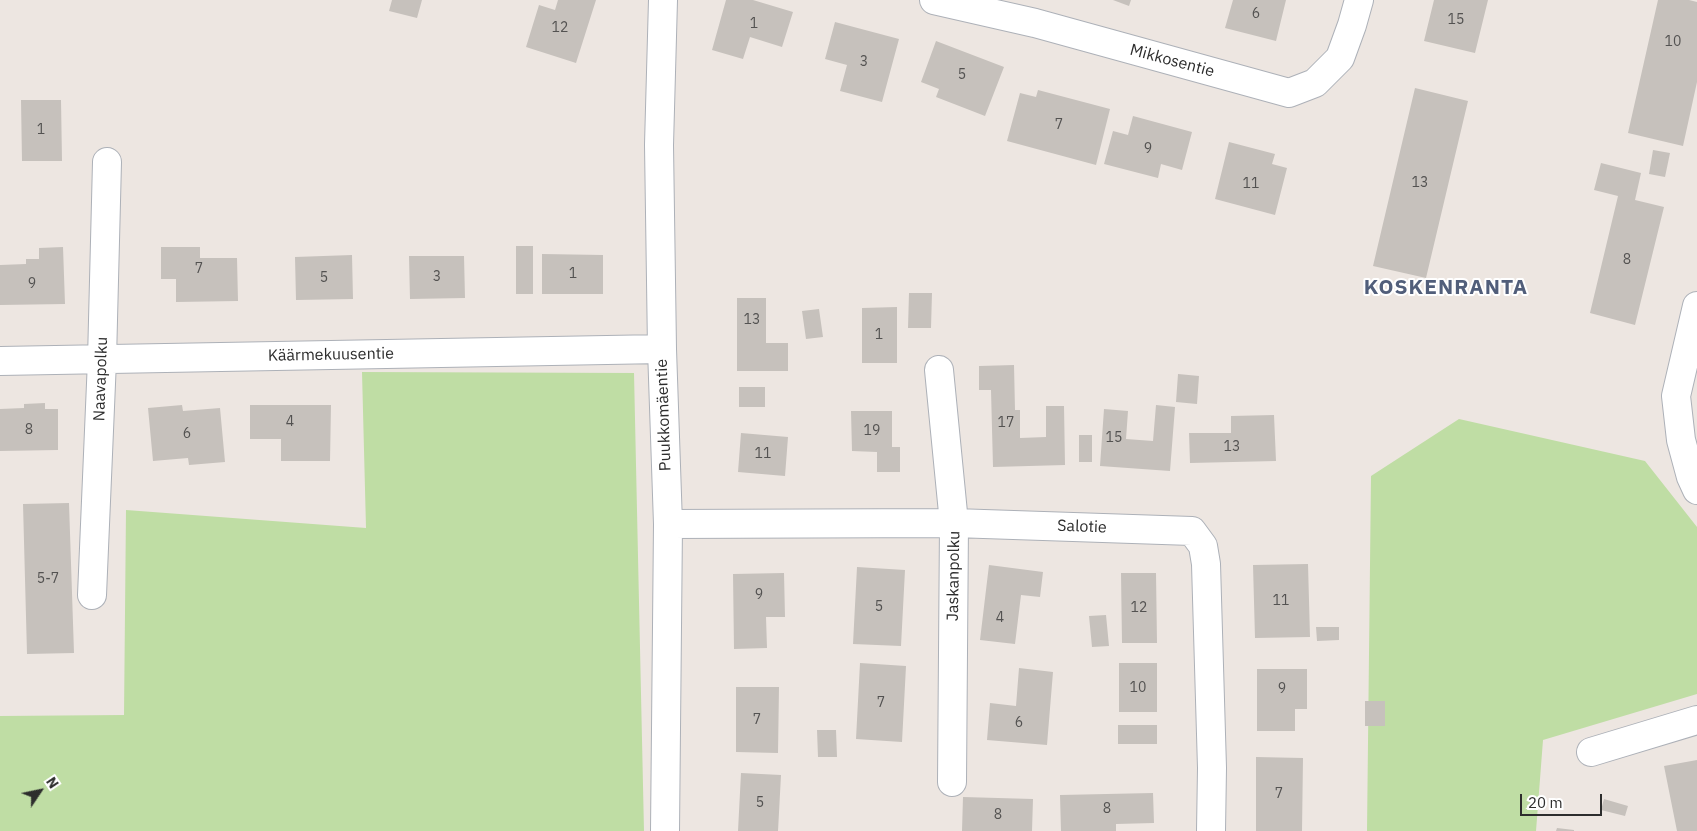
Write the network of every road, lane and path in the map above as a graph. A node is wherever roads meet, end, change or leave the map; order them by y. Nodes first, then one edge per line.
1 (663, 0) edge
2 (934, 0) edge
3 (1359, 0) edge
4 (1039, 11) edge
5 (107, 162) dead end
6 (1697, 306) edge
7 (662, 349) junction
8 (102, 360) junction
9 (0, 361) edge
10 (939, 370) dead end
11 (1697, 490) edge
12 (954, 523) junction
13 (668, 524) junction
14 (92, 595) dead end
15 (1697, 720) edge
16 (1591, 752) dead end
17 (952, 782) dead end
18 (665, 831) edge
19 (1211, 831) edge

1 - 7 street, Puukkomäentie
2 - 4 street, Mikkosentie
3 - 4 street, Mikkosentie
5 - 8 street, Naavapolku
6 - 11 street
7 - 8 street, Käärmekuusentie
7 - 13 street, Puukkomäentie
8 - 9 street, Käärmekuusentie
8 - 14 street, Naavapolku
10 - 12 street, Jaskanpolku
12 - 13 street, Salotie
12 - 17 street, Jaskanpolku
12 - 19 street, Salotie
13 - 18 street, Puukkomäentie
15 - 16 street

